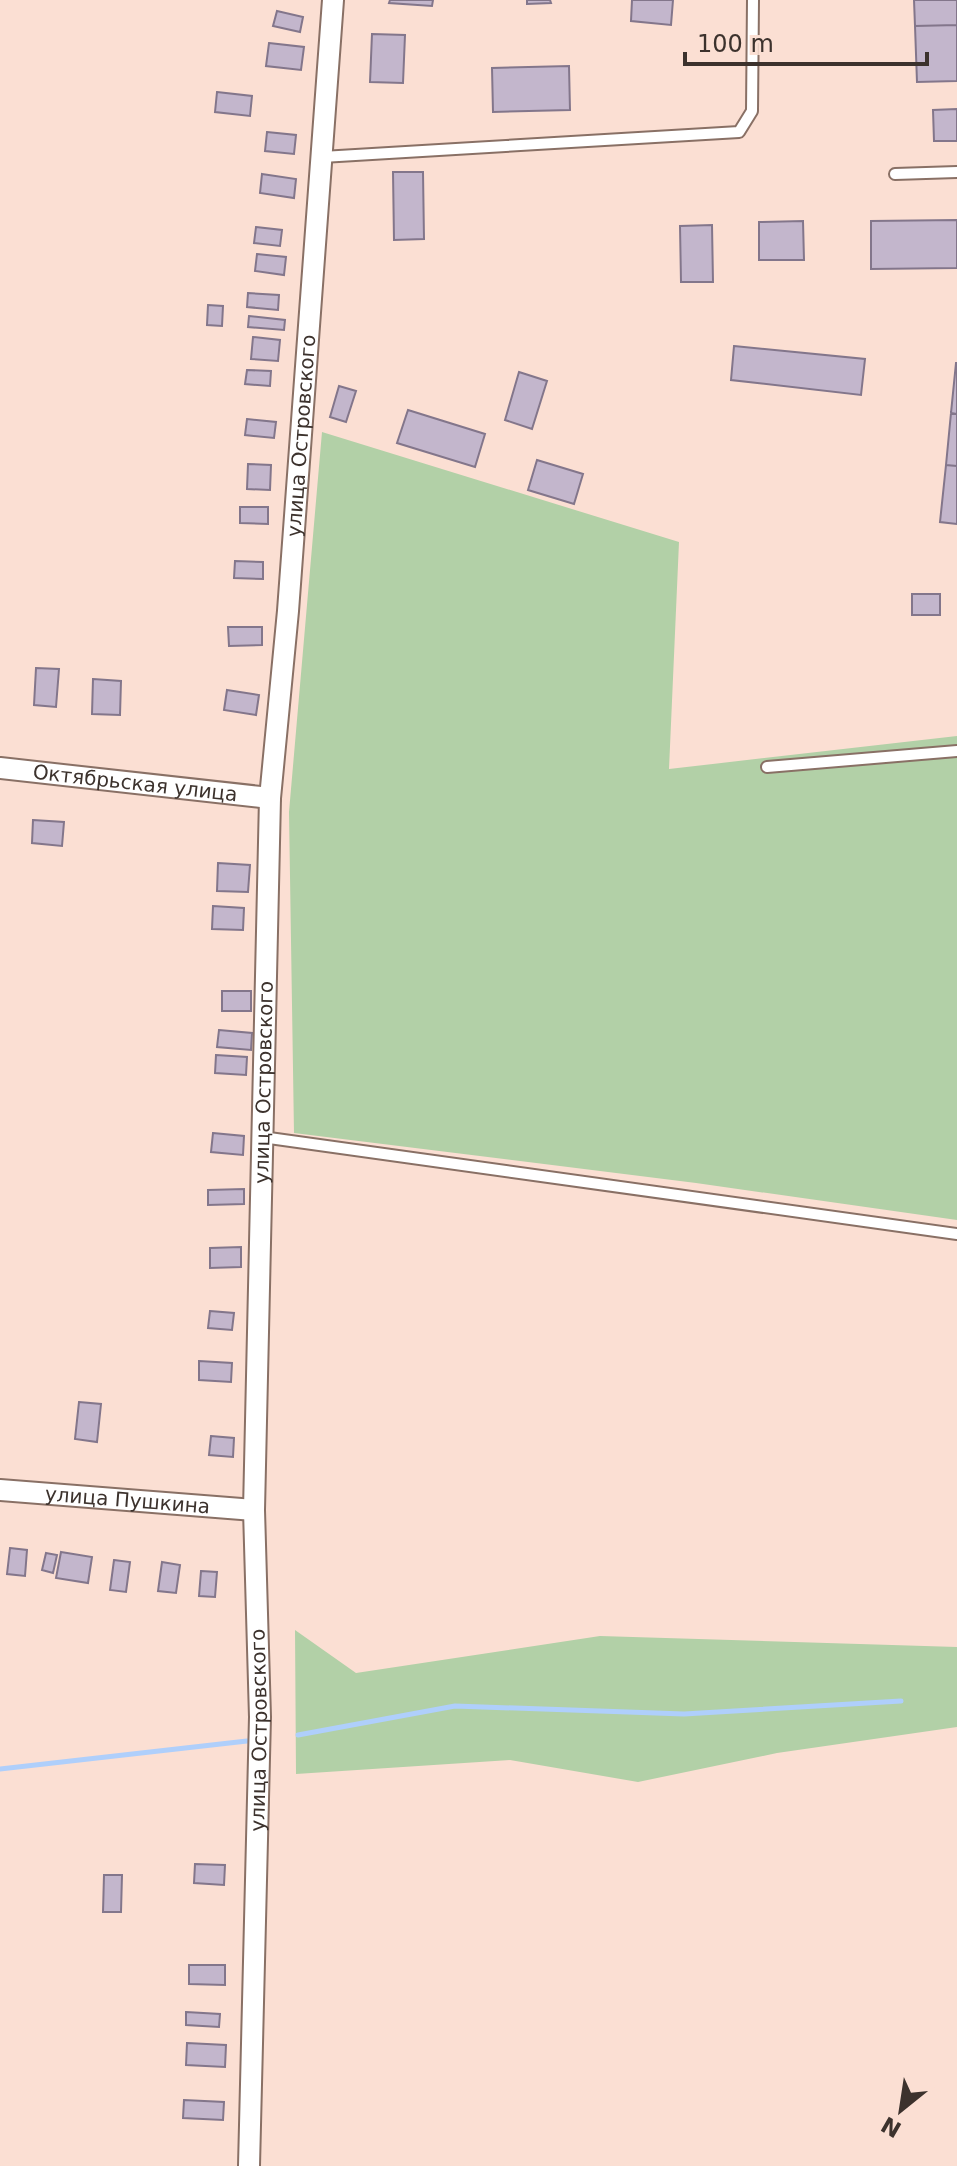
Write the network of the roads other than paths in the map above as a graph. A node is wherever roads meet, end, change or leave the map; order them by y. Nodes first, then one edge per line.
1 (333, 0) edge
2 (753, 0) edge
3 (322, 157) junction
4 (957, 172) edge
5 (895, 174) dead end
6 (957, 751) edge
7 (767, 767) dead end
8 (0, 768) edge
9 (270, 798) junction
10 (262, 1137) junction
11 (957, 1234) edge
12 (0, 1490) edge
13 (254, 1510) junction
14 (249, 2166) edge

1 - 3 street, улица Островского
2 - 3 lane
3 - 9 street, улица Островского
4 - 5 lane
6 - 7 lane
8 - 9 street, Октябрьская улица
9 - 10 street, улица Островского
10 - 11 lane
10 - 13 street, улица Островского
12 - 13 street, улица Пушкина
13 - 14 street, улица Островского

